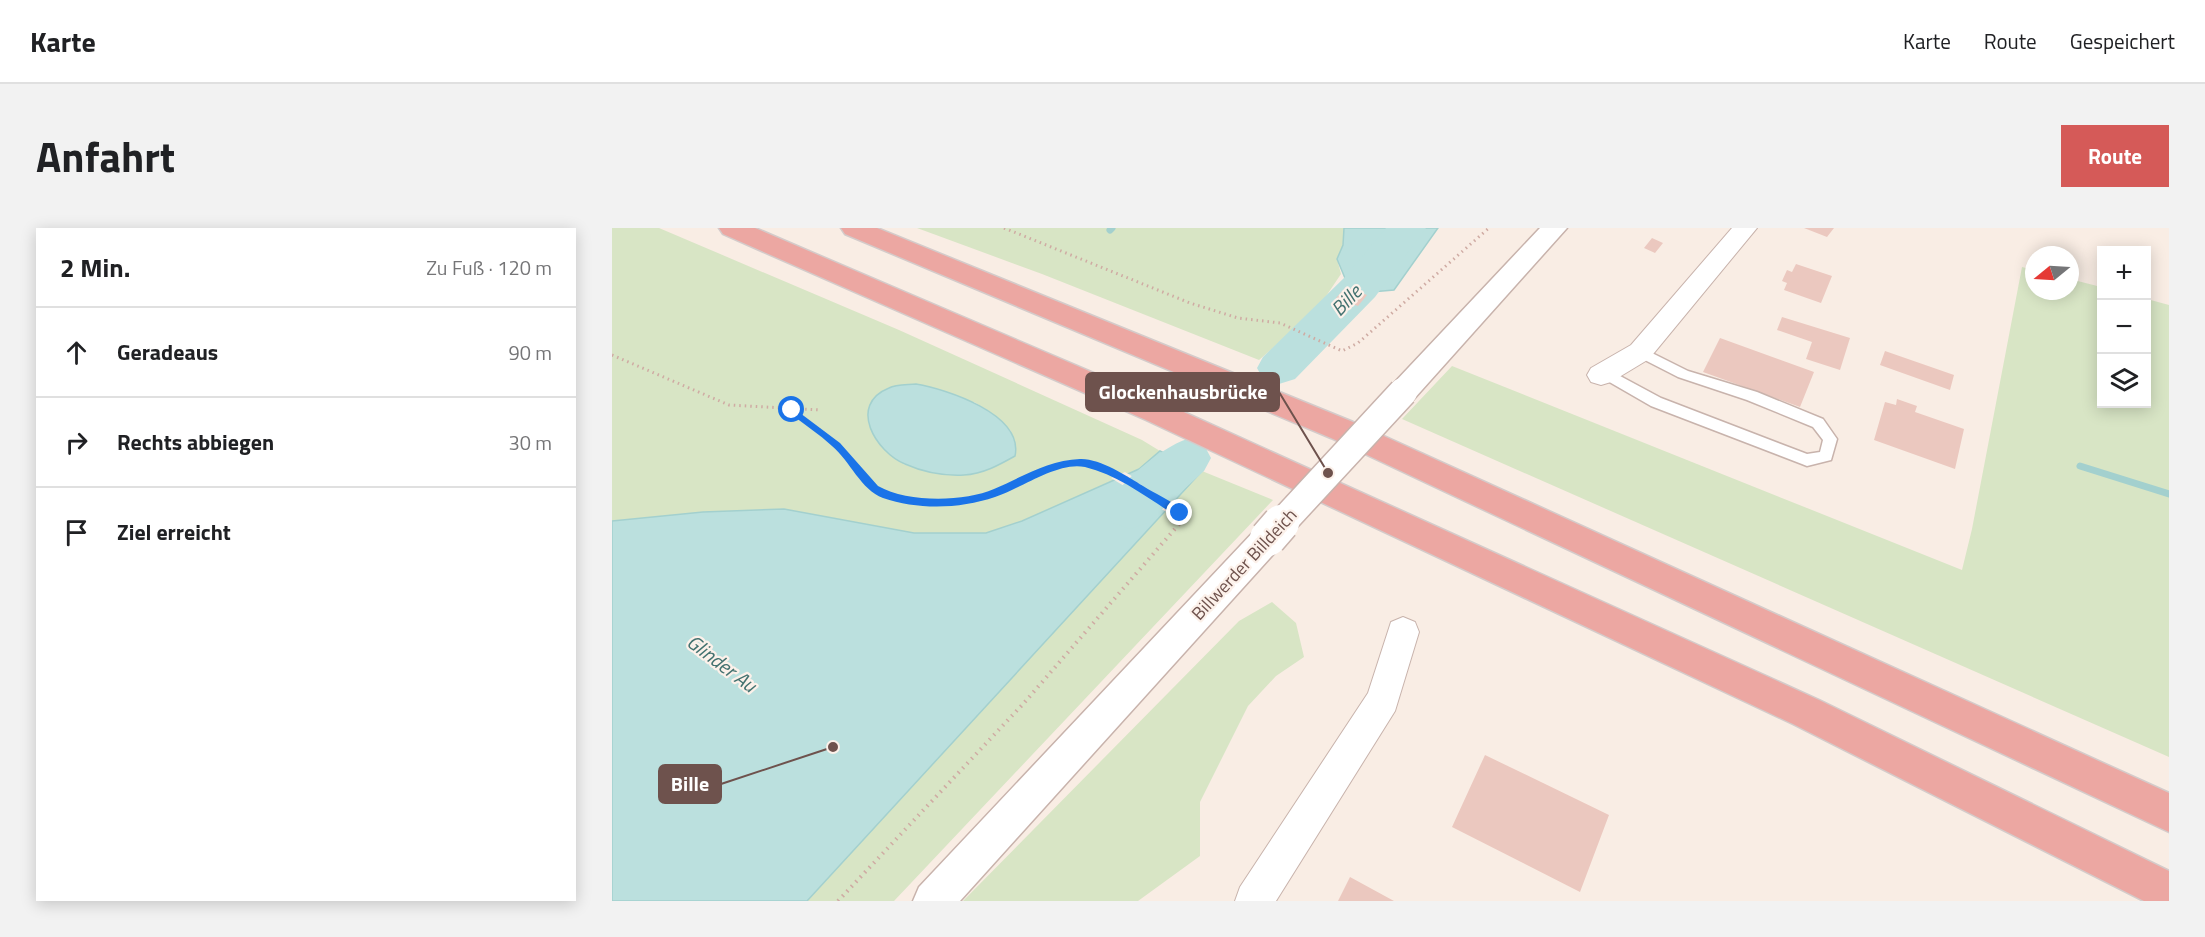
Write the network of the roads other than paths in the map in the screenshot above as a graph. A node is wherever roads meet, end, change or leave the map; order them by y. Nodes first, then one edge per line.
1 (732, 228) edge
2 (854, 228) edge
3 (1554, 228) edge
4 (1745, 228) edge
5 (1640, 352) junction
6 (1603, 374) joint
7 (1403, 632) dead end
8 (2169, 813) edge
9 (2169, 892) edge
10 (933, 901) edge
11 (1254, 901) edge

1 - 9 highway
2 - 8 highway
3 - 10 street, Billwerder Billdeich, bridge
4 - 5 street
5 - 6 street
5 - 6 lane
7 - 11 street

